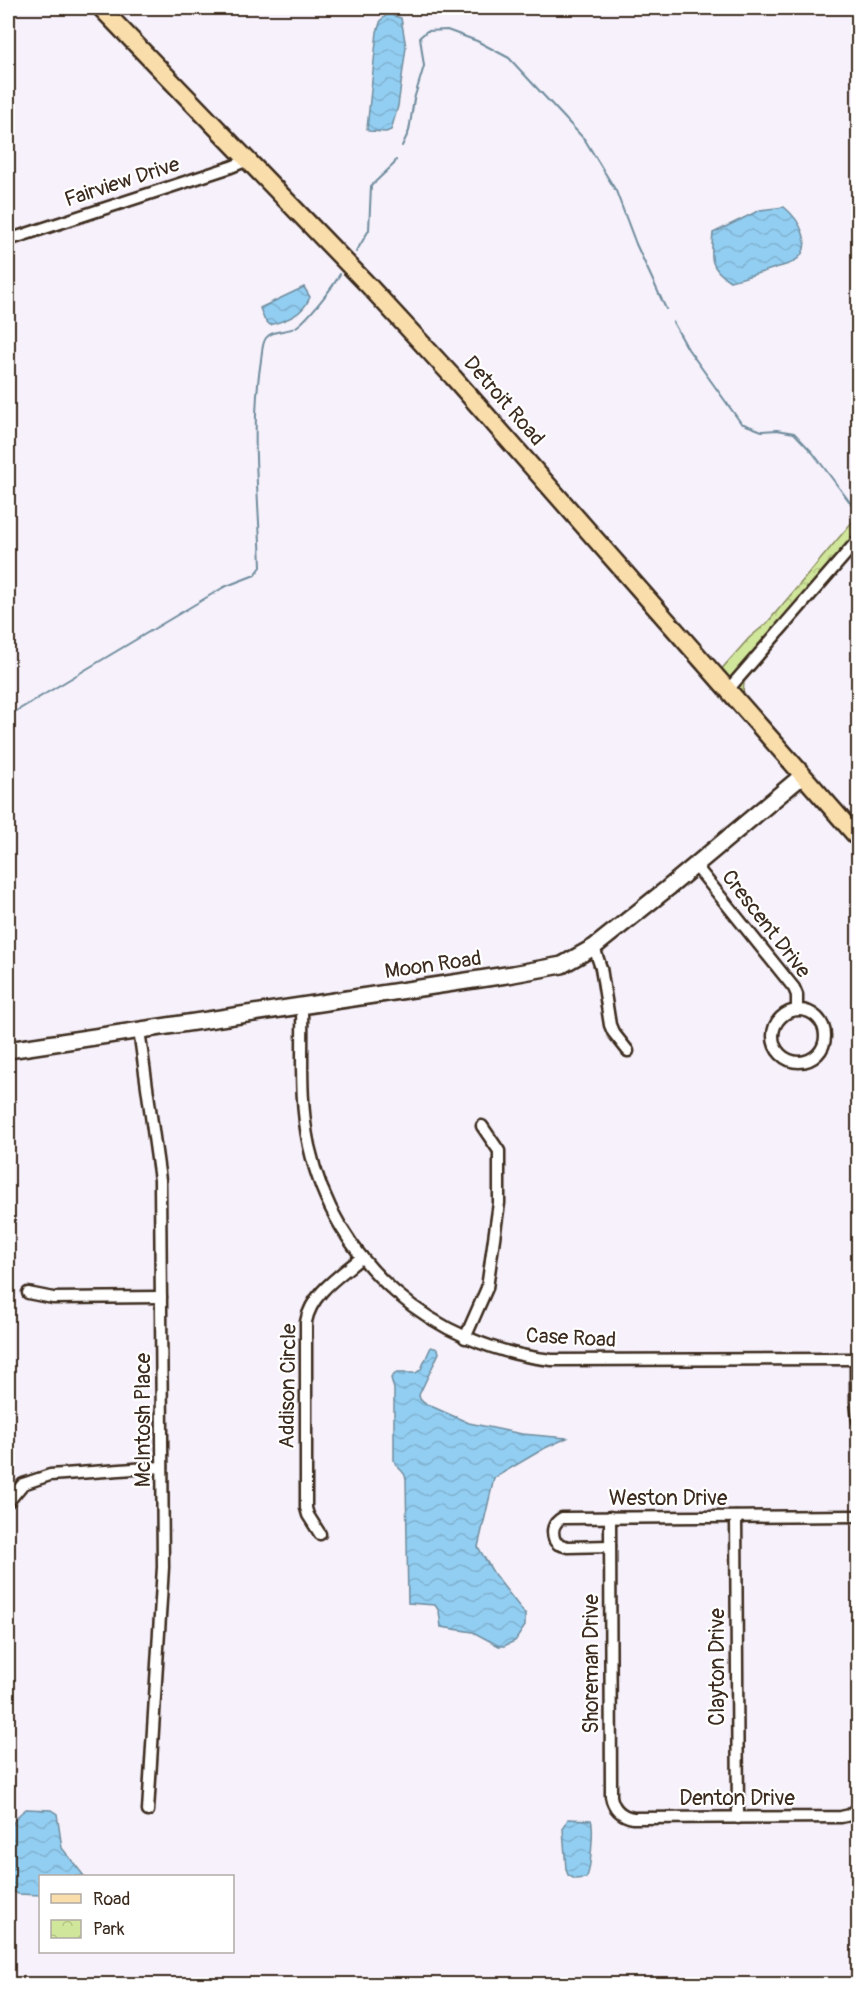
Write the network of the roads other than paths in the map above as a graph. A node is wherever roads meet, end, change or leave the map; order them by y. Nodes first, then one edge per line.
1 (101, 8) edge
2 (248, 160) junction
3 (8, 240) edge
4 (858, 540) edge
5 (727, 691) junction
6 (802, 776) junction
7 (858, 838) edge
8 (695, 865) junction
9 (594, 947) junction
10 (302, 1005) junction
11 (797, 1009) junction
12 (139, 1030) junction
13 (8, 1050) edge
14 (628, 1051) dead end
15 (482, 1126) dead end
16 (362, 1257) junction
17 (28, 1293) dead end
18 (161, 1298) junction
19 (465, 1338) junction
20 (857, 1359) edge
21 (858, 1420) edge
22 (162, 1467) junction
23 (8, 1502) edge
24 (858, 1516) edge
25 (610, 1517) junction
26 (736, 1517) junction
27 (320, 1534) dead end
28 (610, 1546) junction
29 (858, 1808) edge
30 (616, 1810) joint
31 (148, 1811) dead end
32 (738, 1818) junction

1 - 2 main road, Detroit Road
2 - 3 street, Fairview Drive
2 - 5 main road, Detroit Road
4 - 5 street
5 - 6 main road, Detroit Road
6 - 7 main road, Detroit Road
6 - 8 street, Moon Road
8 - 9 street, Moon Road
8 - 11 street, Crescent Drive
9 - 10 street, Moon Road
9 - 14 street
10 - 12 street, Moon Road
10 - 16 street, Case Road
11 - 11 street, Crescent Drive
12 - 13 street, Moon Road
12 - 18 street, McIntosh Place
15 - 19 street
16 - 19 street, Case Road
16 - 27 street, Addison Circle
17 - 18 street
18 - 22 street, McIntosh Place
19 - 20 street, Case Road
20 - 21 street
22 - 23 street
22 - 31 street, McIntosh Place
24 - 26 street, Weston Drive
25 - 26 street, Weston Drive
25 - 28 street, Shoreman Drive
25 - 28 street, Weston Drive
26 - 32 street, Clayton Drive
28 - 30 street, Shoreman Drive
29 - 32 street, Denton Drive
30 - 32 street, Denton Drive

